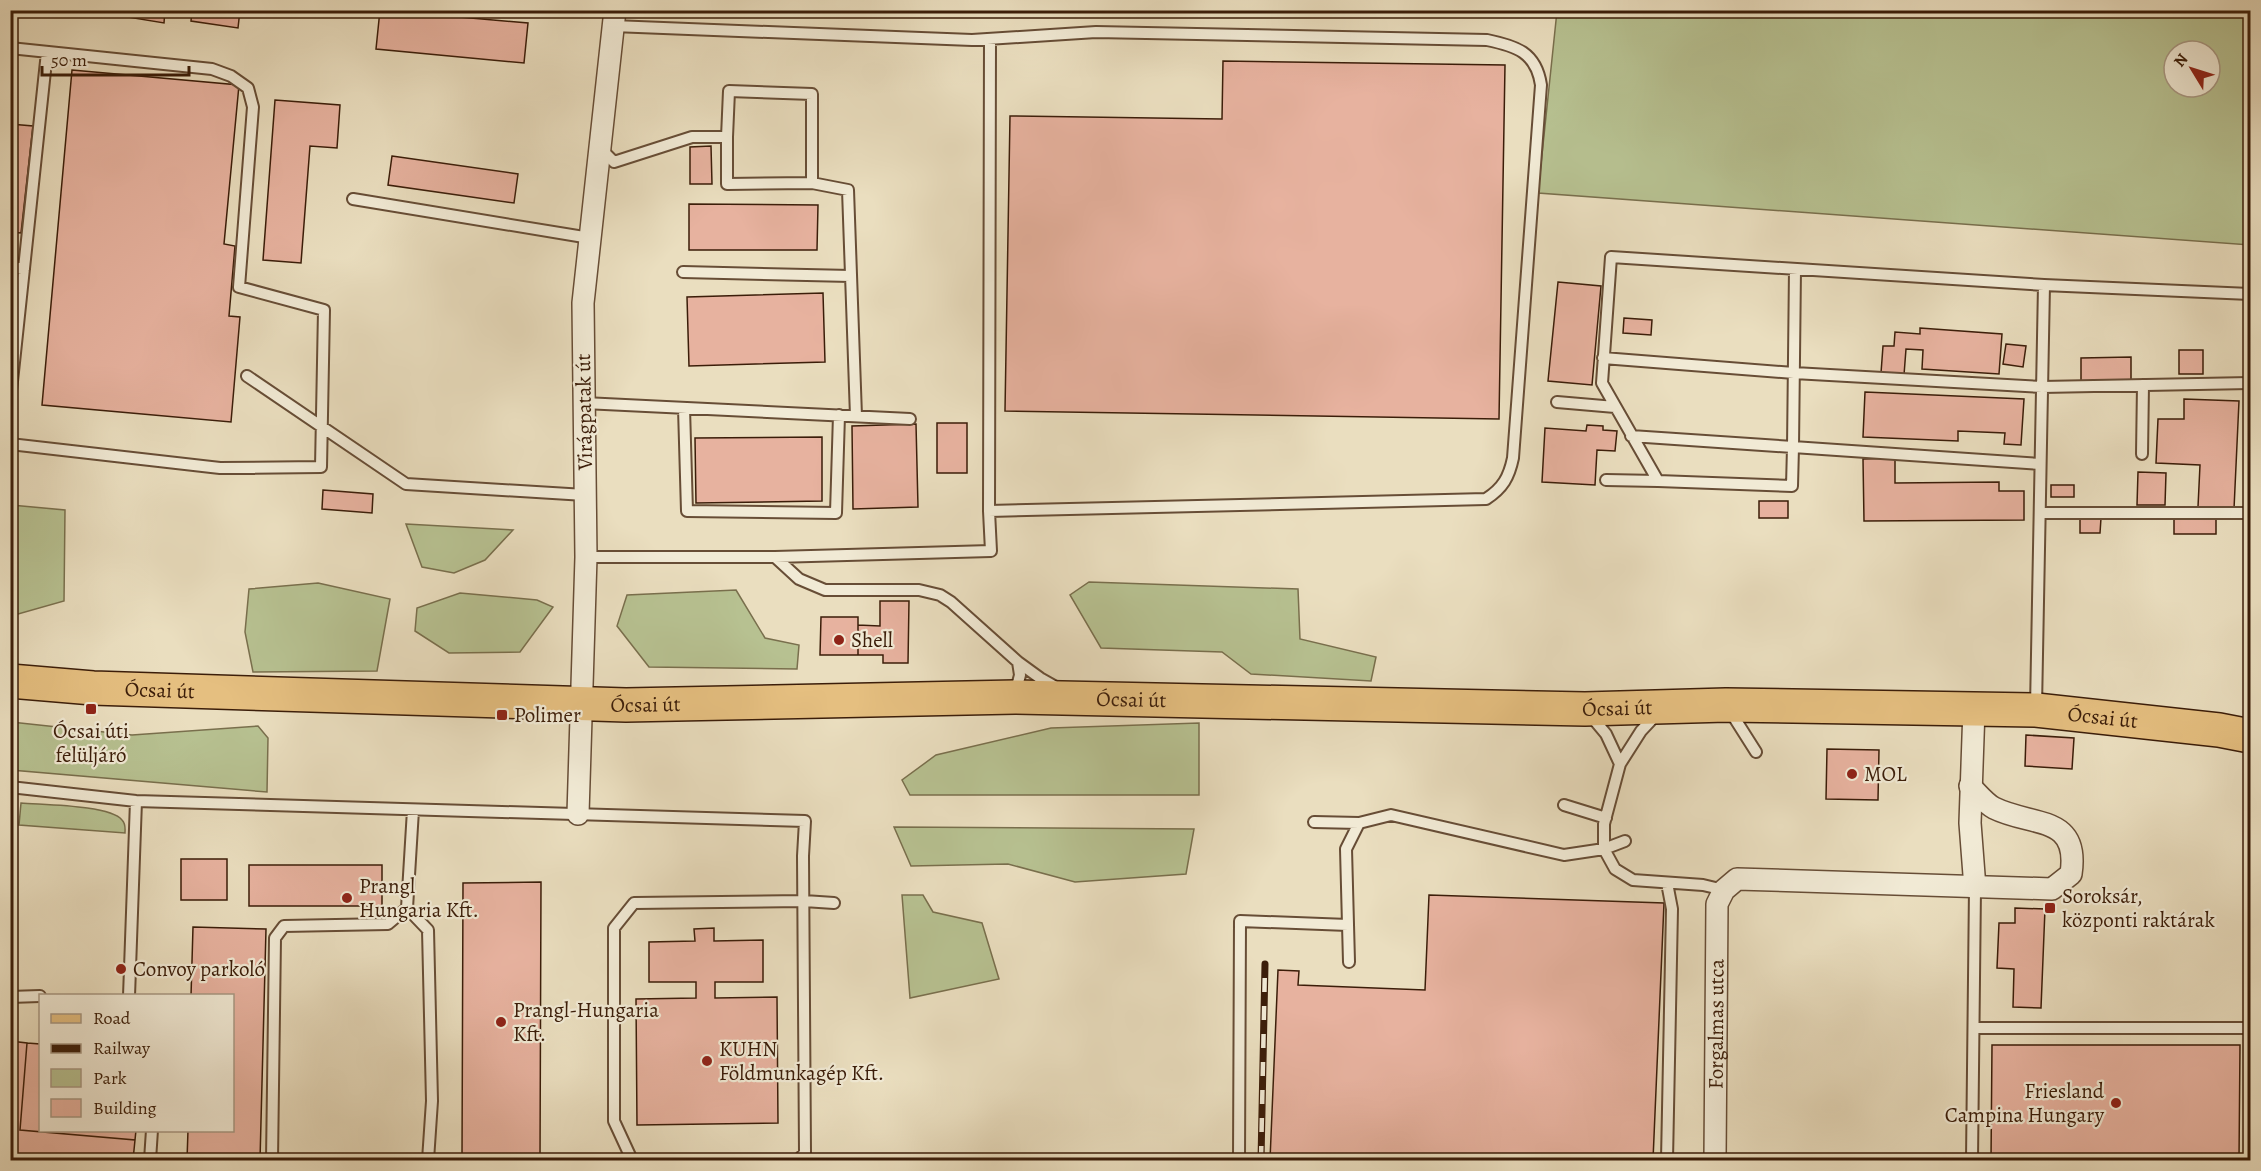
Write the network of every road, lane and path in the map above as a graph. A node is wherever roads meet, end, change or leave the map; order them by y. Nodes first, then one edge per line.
1 (614, 18) edge
2 (990, 39) junction
3 (10, 48) edge
4 (47, 52) junction
5 (728, 137) junction
6 (600, 148) junction
7 (812, 183) junction
8 (353, 200) dead end
9 (590, 238) junction
10 (10, 267) edge
11 (24, 269) junction
12 (1795, 269) junction
13 (683, 272) dead end
14 (851, 276) junction
15 (2044, 285) junction
16 (2250, 294) edge
17 (1603, 358) junction
18 (1794, 373) junction
19 (248, 376) dead end
20 (2250, 382) edge
21 (2143, 385) junction
22 (2042, 387) junction
23 (10, 400) edge
24 (1557, 402) dead end
25 (584, 403) junction
26 (1615, 407) junction
27 (684, 408) junction
28 (839, 415) junction
29 (856, 416) junction
30 (910, 419) dead end
31 (321, 426) junction
32 (1631, 436) junction
33 (10, 444) edge
34 (1794, 447) junction
35 (2142, 454) dead end
36 (2040, 464) junction
37 (1606, 480) dead end
38 (1658, 481) junction
39 (585, 495) junction
40 (989, 511) junction
41 (2040, 513) junction
42 (2250, 513) edge
43 (586, 557) junction
44 (774, 557) junction
45 (1018, 662) junction
46 (10, 681) edge
47 (1015, 697) junction
48 (1154, 700) junction
49 (581, 702) junction
50 (1726, 705) junction
51 (1585, 708) junction
52 (1663, 708) junction
53 (1974, 709) junction
54 (2036, 711) junction
55 (2250, 736) edge
56 (1756, 752) dead end
57 (1620, 764) junction
58 (1970, 786) junction
59 (10, 787) edge
60 (136, 801) junction
61 (1563, 805) dead end
62 (413, 810) junction
63 (578, 814) junction
64 (1606, 818) junction
65 (1314, 822) dead end
66 (1359, 823) junction
67 (1625, 841) dead end
68 (1604, 849) junction
69 (1667, 883) junction
70 (1975, 888) junction
71 (1724, 890) junction
72 (804, 900) junction
73 (834, 903) dead end
74 (407, 908) junction
75 (1348, 925) junction
76 (1348, 962) dead end
77 (129, 994) edge
78 (39, 996) edge
79 (10, 997) edge
80 (1975, 1028) junction
81 (2250, 1028) edge
82 (152, 1132) edge
83 (150, 1161) edge
84 (272, 1161) edge
85 (428, 1161) edge
86 (632, 1161) edge
87 (798, 1161) edge
88 (1239, 1161) edge
89 (1667, 1161) edge
90 (1715, 1161) edge
91 (1972, 1161) edge

1 - 2 lane
1 - 6 street, Virágpatak út
2 - 40 lane
2 - 40 lane
3 - 4 lane
4 - 11 lane
4 - 31 lane
5 - 6 lane
5 - 7 lane
5 - 7 lane
6 - 9 street, Virágpatak út
7 - 14 lane
8 - 9 lane
9 - 25 street, Virágpatak út
10 - 11 lane
11 - 23 lane
12 - 15 lane
12 - 17 lane
12 - 18 lane
13 - 14 lane
14 - 29 lane
15 - 16 lane
15 - 22 lane
17 - 18 lane
17 - 26 lane
18 - 22 lane
18 - 34 lane
19 - 31 lane
20 - 21 lane
21 - 22 lane
21 - 35 lane
22 - 36 lane
24 - 26 lane
25 - 27 lane
25 - 39 street, Virágpatak út
26 - 32 lane
27 - 28 lane
27 - 28 lane
28 - 29 lane
29 - 30 lane
31 - 33 lane
31 - 39 lane
32 - 34 lane
32 - 38 lane
34 - 36 lane
34 - 38 lane
36 - 41 lane
37 - 38 lane
39 - 43 street, Virágpatak út
40 - 44 lane
41 - 42 lane
41 - 54 lane
43 - 44 lane
43 - 49 street, Virágpatak út
44 - 45 lane
45 - 47 lane
45 - 48 lane
46 - 49 main road, Ócsai út
47 - 48 main road, Ócsai út
47 - 49 main road, Ócsai út
48 - 51 main road, Ócsai út
49 - 63 street, Virágpatak út
50 - 52 main road, Ócsai út
50 - 53 main road, Ócsai út
50 - 56 lane
51 - 52 main road, Ócsai út
51 - 57 lane
52 - 57 lane
53 - 54 main road, Ócsai út
53 - 58 street
54 - 55 main road, Ócsai út
57 - 64 lane
58 - 70 street
58 - 70 street
59 - 60 lane
60 - 62 lane
60 - 77 lane
61 - 64 lane
62 - 63 lane
62 - 74 lane
63 - 72 lane
64 - 68 lane
65 - 66 lane
66 - 68 lane
66 - 75 lane
67 - 68 lane
68 - 69 lane
69 - 71 lane
69 - 89 lane
70 - 71 street
70 - 80 lane
71 - 90 street, Forgalmas utca
72 - 73 lane
72 - 86 lane
72 - 87 lane
74 - 84 lane
74 - 85 lane
75 - 76 lane
75 - 88 lane
78 - 79 lane
80 - 81 lane
80 - 91 lane
82 - 83 lane

